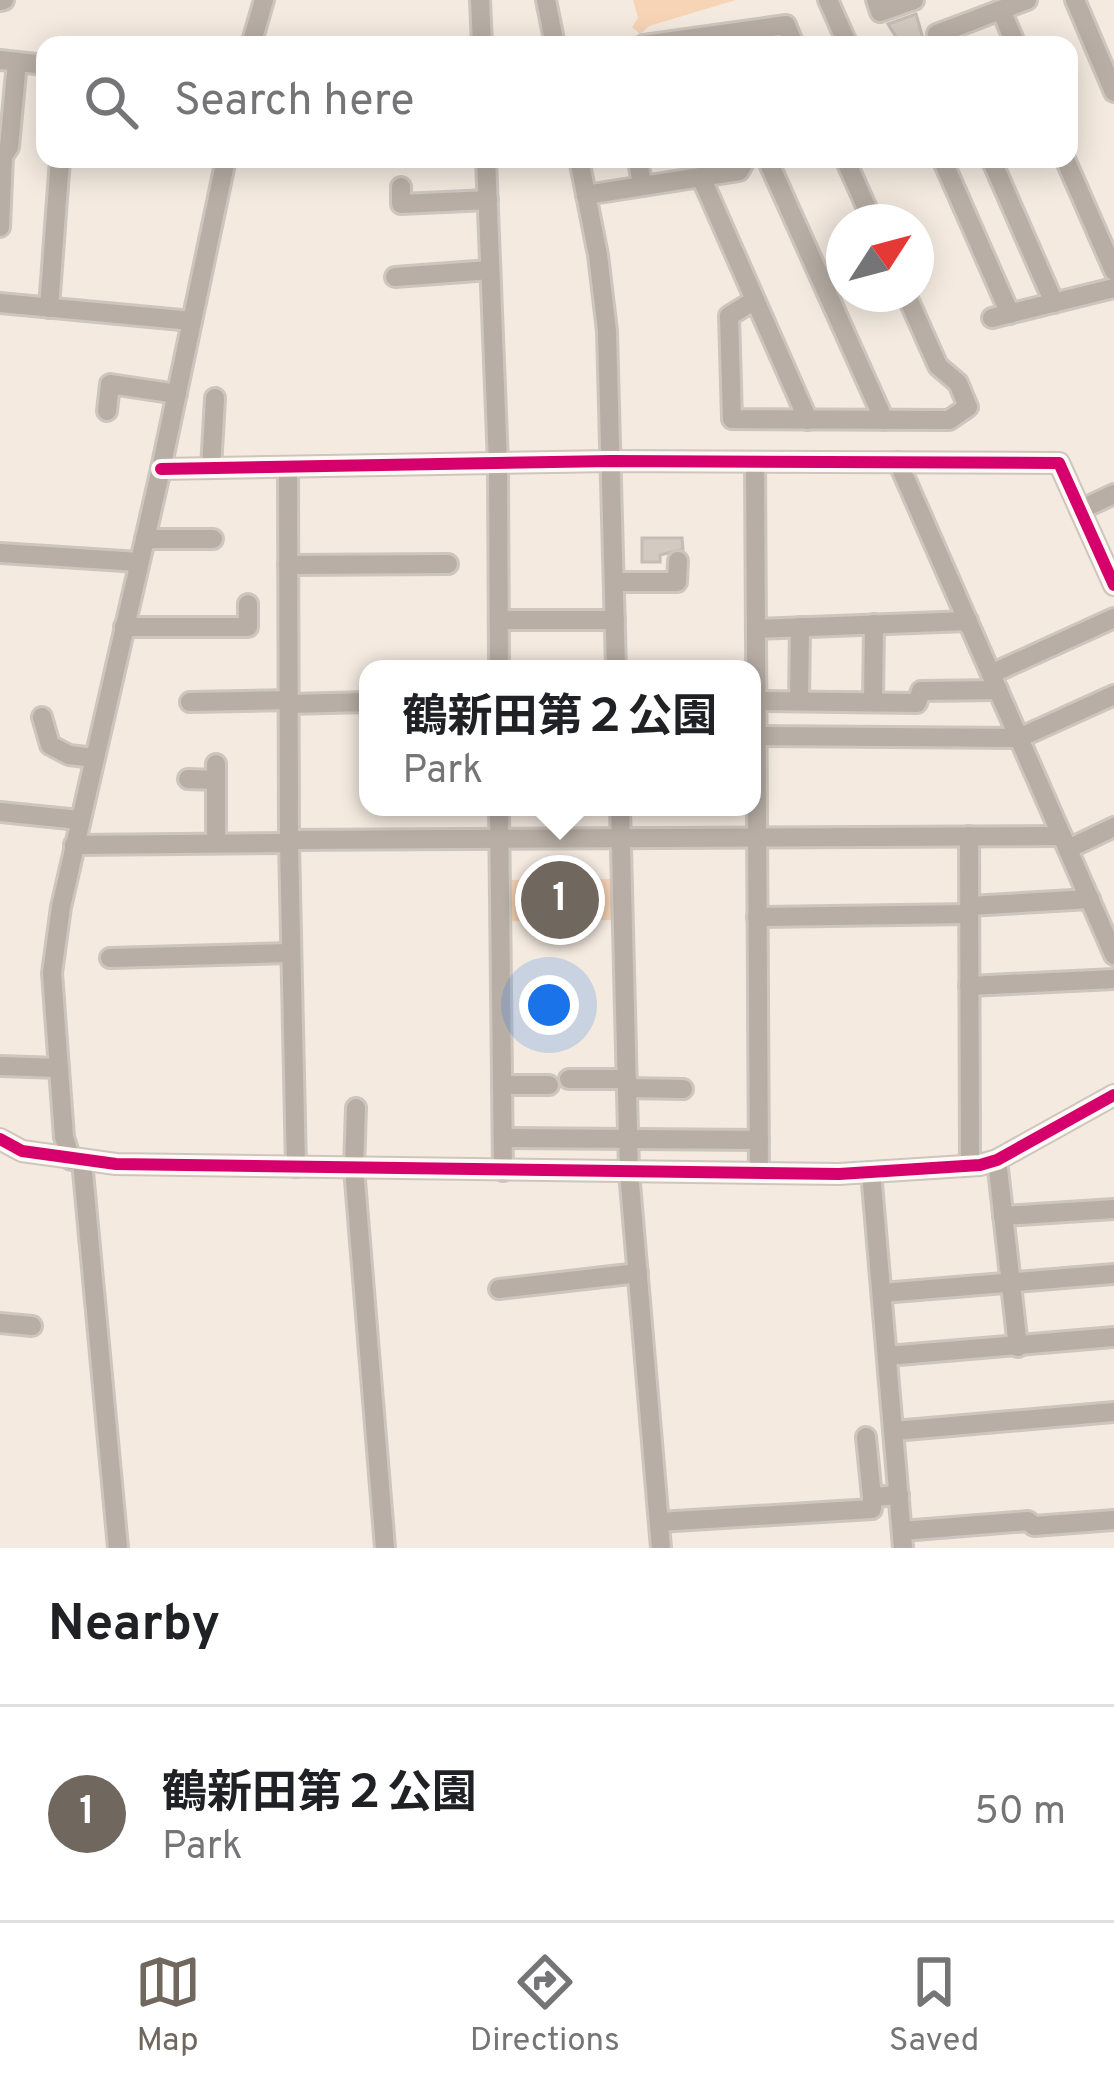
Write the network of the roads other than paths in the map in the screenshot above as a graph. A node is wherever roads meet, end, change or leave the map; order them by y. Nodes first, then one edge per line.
1 (264, 0) edge
2 (480, 0) edge
3 (546, 0) edge
4 (828, 0) edge
5 (876, 0) edge
6 (914, 0) edge
7 (1027, 0) edge
8 (1075, 0) edge
9 (1001, 10) junction
10 (254, 36) edge
11 (482, 36) edge
12 (553, 36) edge
13 (711, 36) edge
14 (790, 36) edge
15 (844, 36) edge
16 (939, 36) edge
17 (1012, 36) edge
18 (9, 61) edge
19 (1114, 92) edge
20 (59, 168) edge
21 (224, 168) edge
22 (486, 168) edge
23 (580, 168) edge
24 (639, 168) edge
25 (741, 168) edge
26 (771, 168) edge
27 (849, 168) edge
28 (945, 168) edge
29 (995, 168) edge
30 (1069, 168) edge
31 (701, 177) junction
32 (642, 186) junction
33 (586, 195) junction
34 (488, 200) junction
35 (401, 203) dead end
36 (865, 204) edge
37 (0, 226) edge
38 (490, 270) junction
39 (1114, 272) edge
40 (395, 277) dead end
41 (1114, 288) edge
42 (755, 300) junction
43 (0, 303) edge
44 (1054, 303) junction
45 (49, 308) junction
46 (914, 312) edge
47 (192, 321) junction
48 (177, 394) junction
49 (215, 398) dead end
50 (107, 411) dead end
51 (808, 420) junction
52 (884, 420) junction
53 (610, 461) junction
54 (755, 461) junction
55 (898, 462) junction
56 (498, 463) junction
57 (288, 467) junction
58 (211, 468) junction
59 (161, 469) junction
60 (1114, 494) edge
61 (1080, 510) junction
62 (145, 539) junction
63 (213, 539) dead end
64 (0, 553) edge
65 (678, 561) dead end
66 (139, 562) junction
67 (448, 564) dead end
68 (288, 565) junction
69 (1112, 575) edge
70 (614, 582) junction
71 (248, 604) dead end
72 (1114, 618) edge
73 (499, 620) junction
74 (615, 620) junction
75 (968, 621) junction
76 (874, 624) junction
77 (124, 627) junction
78 (800, 627) junction
79 (756, 629) junction
80 (499, 660) edge
81 (616, 660) edge
82 (756, 660) edge
83 (994, 682) junction
84 (1114, 695) edge
85 (761, 701) edge
86 (799, 701) junction
87 (190, 702) dead end
88 (289, 702) junction
89 (359, 702) edge
90 (873, 702) junction
91 (42, 717) dead end
92 (761, 729) edge
93 (1019, 738) junction
94 (94, 758) junction
95 (188, 779) dead end
96 (0, 812) edge
97 (500, 816) edge
98 (620, 816) edge
99 (757, 816) edge
100 (80, 820) junction
101 (1114, 827) edge
102 (620, 836) junction
103 (757, 836) junction
104 (969, 836) junction
105 (500, 840) junction
106 (289, 841) junction
107 (216, 843) junction
108 (1065, 843) junction
109 (74, 844) junction
110 (1090, 899) junction
111 (969, 910) junction
112 (757, 917) junction
113 (291, 953) junction
114 (1114, 955) edge
115 (110, 958) dead end
116 (1114, 979) edge
117 (970, 986) junction
118 (0, 1066) edge
119 (58, 1068) junction
120 (627, 1083) junction
121 (502, 1085) junction
122 (683, 1089) dead end
123 (1114, 1095) edge
124 (356, 1108) dead end
125 (502, 1138) junction
126 (0, 1139) edge
127 (759, 1139) junction
128 (628, 1140) junction
129 (997, 1160) junction
130 (76, 1161) junction
131 (970, 1165) junction
132 (296, 1167) junction
133 (354, 1168) junction
134 (503, 1171) junction
135 (629, 1172) junction
136 (871, 1172) junction
137 (759, 1173) junction
138 (1114, 1209) edge
139 (1003, 1216) junction
140 (638, 1274) junction
141 (1114, 1274) edge
142 (1011, 1282) junction
143 (499, 1289) dead end
144 (882, 1293) junction
145 (0, 1323) edge
146 (32, 1326) dead end
147 (1114, 1337) edge
148 (1018, 1347) junction
149 (887, 1356) junction
150 (1114, 1412) edge
151 (894, 1431) junction
152 (866, 1436) dead end
153 (899, 1495) junction
154 (872, 1497) junction
155 (1114, 1520) edge
156 (658, 1522) junction
157 (903, 1540) edge
158 (118, 1548) edge
159 (385, 1548) edge
160 (661, 1548) edge

1 - 10 street
2 - 11 street
3 - 12 street
4 - 15 street
5 - 6 street
7 - 9 street
8 - 19 street
9 - 16 street
9 - 17 street
13 - 14 street
18 - 37 street
20 - 45 street
21 - 47 street
22 - 34 street
23 - 33 street
24 - 32 street
25 - 31 street
26 - 52 street
27 - 36 street
28 - 44 street
29 - 44 street
30 - 39 street
31 - 32 street
31 - 42 street
32 - 33 street
33 - 53 street
34 - 35 street
34 - 38 street
38 - 40 street
38 - 56 street
41 - 44 street
42 - 51 street
42 - 51 street
43 - 45 street
45 - 47 street
46 - 52 street
47 - 48 street
48 - 50 street
48 - 59 street
49 - 58 street
51 - 52 street
53 - 54 street
53 - 56 street
53 - 70 street
54 - 55 street
54 - 79 street
55 - 61 street
55 - 75 street
56 - 57 street
56 - 73 street
57 - 58 street
57 - 68 street
58 - 59 street
59 - 62 street
60 - 61 street
61 - 69 street
62 - 63 street
62 - 66 street
64 - 66 street
65 - 70 street
66 - 77 street
67 - 68 street
68 - 88 street
70 - 74 street
71 - 77 street
72 - 83 street
73 - 74 street
73 - 80 street
74 - 81 street
75 - 76 street
75 - 83 street
76 - 78 street
76 - 90 street
77 - 94 street
78 - 79 street
78 - 86 street
79 - 82 street
83 - 90 street
83 - 93 street
84 - 93 street
85 - 86 street
86 - 90 street
87 - 88 street
88 - 89 street
88 - 106 street
91 - 94 street
92 - 93 street
93 - 108 street
94 - 100 street
95 - 107 street
96 - 100 street
97 - 105 street
98 - 102 street
99 - 103 street
100 - 109 street
101 - 108 street
102 - 103 street
102 - 105 street
102 - 120 street
103 - 104 street
103 - 112 street
104 - 108 street
104 - 111 street
105 - 106 street
105 - 121 street
106 - 107 street
106 - 113 street
107 - 109 street
108 - 110 street
109 - 119 street
110 - 111 street
110 - 114 street
111 - 112 street
111 - 117 street
112 - 127 street
113 - 115 street
113 - 132 street
116 - 117 street
117 - 131 street
118 - 119 street
119 - 130 street
120 - 121 street
120 - 122 street
120 - 128 street
121 - 125 street
123 - 129 street
124 - 133 street
125 - 128 street
125 - 134 street
126 - 130 street
127 - 128 street
127 - 137 street
128 - 135 street
129 - 131 street
129 - 139 street
130 - 132 street
130 - 158 street
131 - 136 street
132 - 133 street
133 - 134 street
133 - 159 street
134 - 135 street
135 - 137 street
135 - 140 street
136 - 137 street
136 - 144 street
138 - 139 street
139 - 142 street
140 - 143 street
140 - 156 street
141 - 142 street
142 - 144 street
142 - 148 street
144 - 149 street
145 - 146 street
147 - 148 street
148 - 149 street
149 - 151 street
150 - 151 street
151 - 153 street
152 - 154 street
153 - 154 street
153 - 157 street
154 - 156 street
155 - 157 street
156 - 160 street

